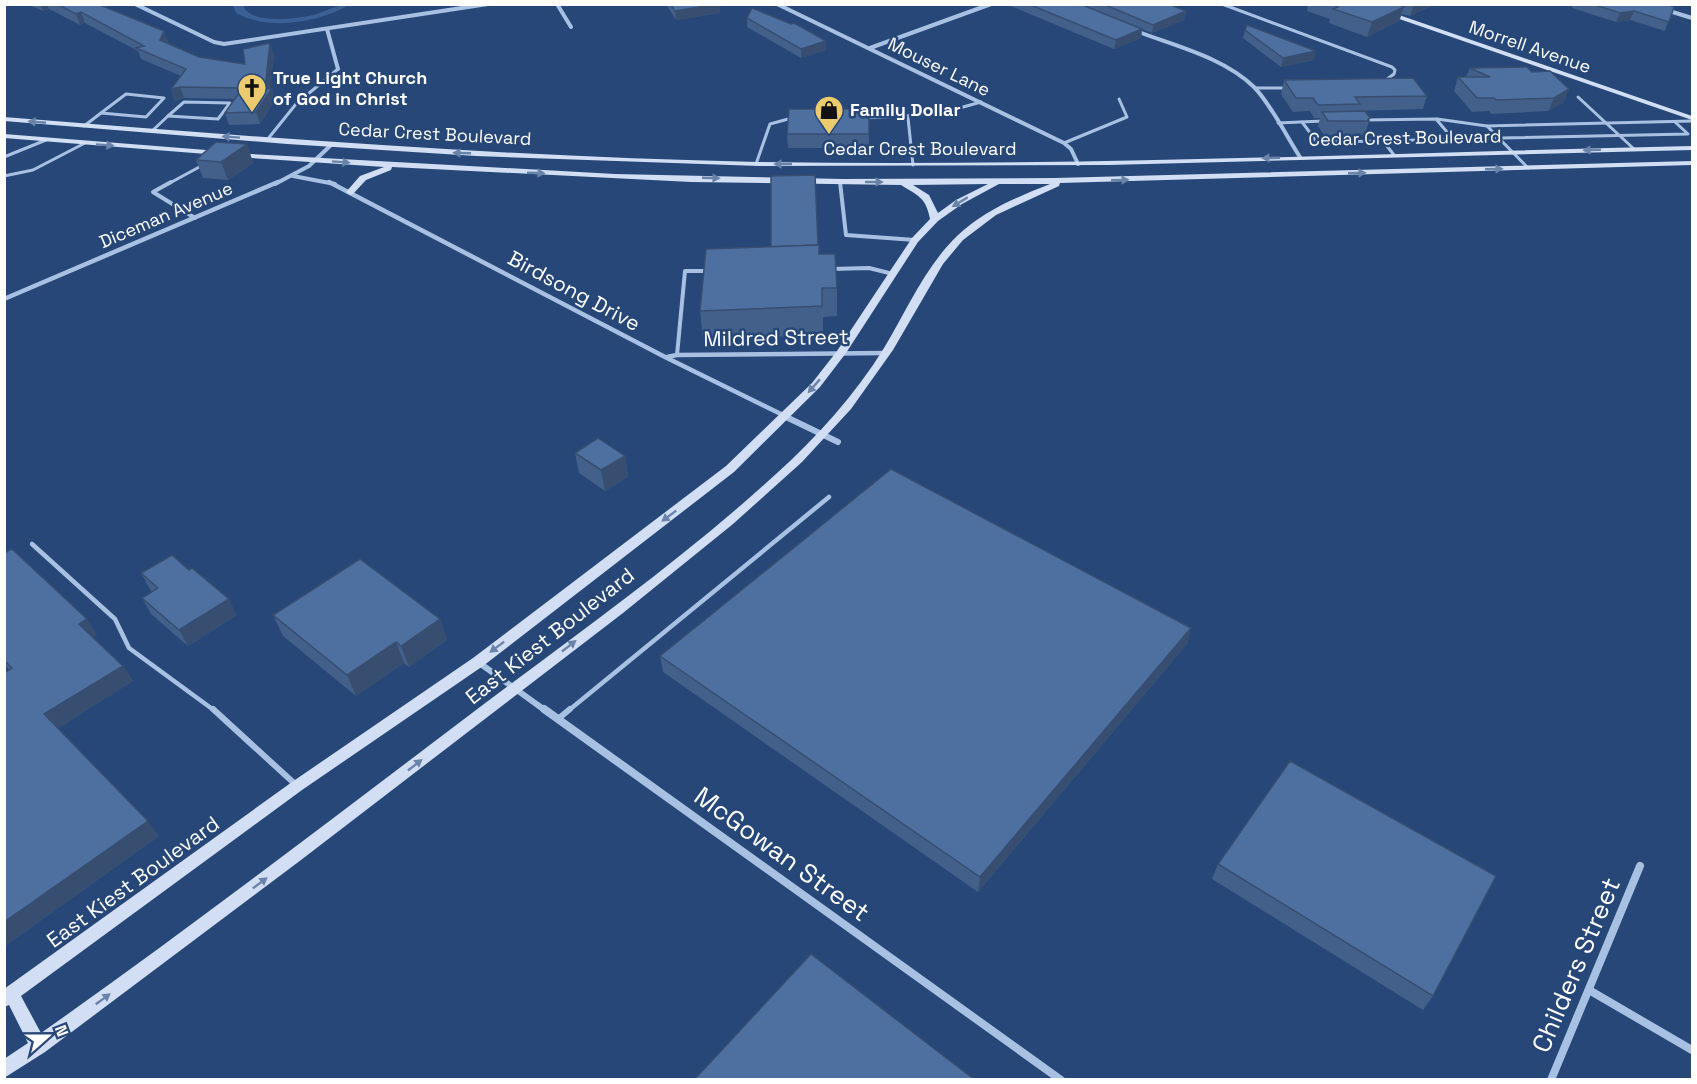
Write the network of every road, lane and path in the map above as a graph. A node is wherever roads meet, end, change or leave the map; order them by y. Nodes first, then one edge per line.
1 (135, 4) edge
2 (488, 4) edge
3 (557, 4) edge
4 (777, 4) edge
5 (991, 4) edge
6 (1222, 4) edge
7 (1359, 4) edge
8 (1663, 9) edge
9 (1692, 18) edge
10 (571, 27) dead end
11 (327, 29) junction
12 (1133, 30) edge
13 (870, 48) junction
14 (338, 69) joint
15 (1379, 84) edge
16 (1293, 87) edge
17 (1256, 88) junction
18 (1578, 97) dead end
19 (1119, 99) dead end
20 (981, 102) junction
21 (100, 113) junction
22 (168, 116) junction
23 (799, 118) edge
24 (854, 118) edge
25 (908, 118) junction
26 (4, 119) edge
27 (1436, 119) junction
28 (1358, 120) edge
29 (1692, 120) edge
30 (1325, 121) edge
31 (1302, 122) junction
32 (1675, 122) junction
33 (1278, 123) junction
34 (1606, 123) junction
35 (84, 126) junction
36 (1487, 126) junction
37 (152, 131) junction
38 (4, 136) edge
39 (1620, 136) junction
40 (1498, 138) junction
41 (1453, 139) junction
42 (45, 140) junction
43 (267, 140) junction
44 (1383, 141) junction
45 (86, 143) junction
46 (1064, 143) junction
47 (332, 145) junction
48 (1692, 148) edge
49 (1634, 149) junction
50 (1513, 152) junction
51 (216, 153) junction
52 (1394, 155) junction
53 (4, 157) edge
54 (1300, 158) junction
55 (316, 160) junction
56 (1692, 163) edge
57 (756, 164) junction
58 (1078, 164) junction
59 (841, 165) junction
60 (913, 165) junction
61 (1053, 165) junction
62 (394, 166) junction
63 (1528, 168) junction
64 (1310, 174) junction
65 (4, 176) edge
66 (293, 176) junction
67 (753, 179) junction
68 (1062, 181) junction
69 (840, 182) junction
70 (901, 182) junction
71 (999, 182) junction
72 (350, 192) junction
73 (195, 218) junction
74 (935, 219) junction
75 (915, 240) junction
76 (827, 269) edge
77 (721, 271) edge
78 (893, 274) junction
79 (4, 299) edge
80 (841, 353) junction
81 (886, 353) junction
82 (677, 355) junction
83 (667, 358) junction
84 (785, 417) junction
85 (821, 434) junction
86 (838, 442) dead end
87 (829, 497) dead end
88 (32, 544) dead end
89 (478, 662) junction
90 (515, 688) junction
91 (558, 719) junction
92 (297, 786) junction
93 (1640, 866) dead end
94 (1589, 990) junction
95 (7, 995) edge
96 (39, 1046) junction
97 (1692, 1050) edge
98 (4, 1070) edge
99 (1061, 1080) edge
100 (1551, 1080) edge

1 - 11 street
2 - 11 street
3 - 10 street
4 - 13 street, Mouser Lane
5 - 13 street
6 - 15 lane
7 - 29 main road, Morrell Avenue
8 - 9 street
11 - 14 street
12 - 17 street
13 - 20 street, Mouser Lane
14 - 43 lane
16 - 17 lane
17 - 33 street
18 - 34 lane
19 - 46 lane
20 - 25 lane
20 - 46 street, Mouser Lane
21 - 21 lane
21 - 35 lane
22 - 22 lane
22 - 37 lane
23 - 57 lane
24 - 25 lane
25 - 60 lane
35 -> 26 main road, Cedar Crest Boulevard
27 - 28 lane
27 - 36 lane
27 - 41 lane
29 - 32 lane
30 - 31 lane
31 - 33 lane
31 - 44 lane
32 - 34 lane
32 - 39 lane
33 - 54 street
34 - 36 lane
34 - 39 lane
35 - 37 main road, Cedar Crest Boulevard
36 - 40 lane
43 -> 37 main road, Cedar Crest Boulevard
38 - 42 main road, Cedar Crest Boulevard
39 - 40 lane
39 - 49 lane
40 - 41 lane
40 - 50 lane
41 - 44 lane
42 - 45 main road, Cedar Crest Boulevard
42 - 53 lane
43 - 47 main road, Cedar Crest Boulevard
44 - 52 lane
45 -> 51 main road, Cedar Crest Boulevard
45 - 65 lane
46 - 58 street
47 - 55 street, Diceman Avenue
57 -> 47 main road, Cedar Crest Boulevard
48 - 49 main road, Cedar Crest Boulevard
49 -> 50 main road, Cedar Crest Boulevard
50 - 52 main road, Cedar Crest Boulevard
50 - 63 lane
51 - 55 main road, Cedar Crest Boulevard
51 - 73 lane
52 - 54 main road, Cedar Crest Boulevard
54 -> 58 main road, Cedar Crest Boulevard
54 - 64 main road
55 -> 62 main road, Cedar Crest Boulevard
55 - 66 street, Diceman Avenue
56 - 63 main road, Cedar Crest Boulevard
59 -> 57 main road, Cedar Crest Boulevard
57 - 67 main road
58 - 61 main road, Cedar Crest Boulevard
58 - 68 main road
59 - 60 main road, Cedar Crest Boulevard
59 - 69 main road
60 - 61 main road, Cedar Crest Boulevard
61 - 71 main road, East Kiest Boulevard
62 -> 67 main road, Cedar Crest Boulevard
62 - 72 main road
64 -> 63 main road, Cedar Crest Boulevard
68 -> 64 main road, Cedar Crest Boulevard
66 - 72 street, Birdsong Drive
66 - 73 street, Diceman Avenue
67 - 69 main road, Cedar Crest Boulevard
68 - 71 main road, Cedar Crest Boulevard
68 - 81 main road, East Kiest Boulevard
69 -> 70 main road, Cedar Crest Boulevard
69 - 75 lane
70 - 71 main road, Cedar Crest Boulevard
70 - 74 main road
71 -> 74 main road, East Kiest Boulevard
72 - 83 street, Birdsong Drive
73 - 79 street, Diceman Avenue
74 - 75 main road, East Kiest Boulevard
75 - 78 main road, East Kiest Boulevard
76 - 78 lane
77 - 82 lane
78 - 80 main road, East Kiest Boulevard
80 - 81 street, Mildred Street
80 - 82 street, Mildred Street
80 -> 84 main road, East Kiest Boulevard
81 - 85 main road, East Kiest Boulevard
82 - 83 street, Mildred Street
83 - 84 street, Birdsong Drive
84 - 85 street, Birdsong Drive
84 -> 89 main road, East Kiest Boulevard
85 - 86 street, Birdsong Drive
90 -> 85 main road, East Kiest Boulevard
87 - 91 lane
88 - 92 lane
89 - 90 street, McGowan Street
89 - 92 main road, East Kiest Boulevard
90 - 91 street, McGowan Street
96 -> 90 main road, East Kiest Boulevard
91 - 99 street, McGowan Street
92 - 95 main road, East Kiest Boulevard
93 - 94 street, Childers Street
94 - 97 street
94 - 100 street, Childers Street
95 - 96 main road
96 - 98 main road, East Kiest Boulevard

